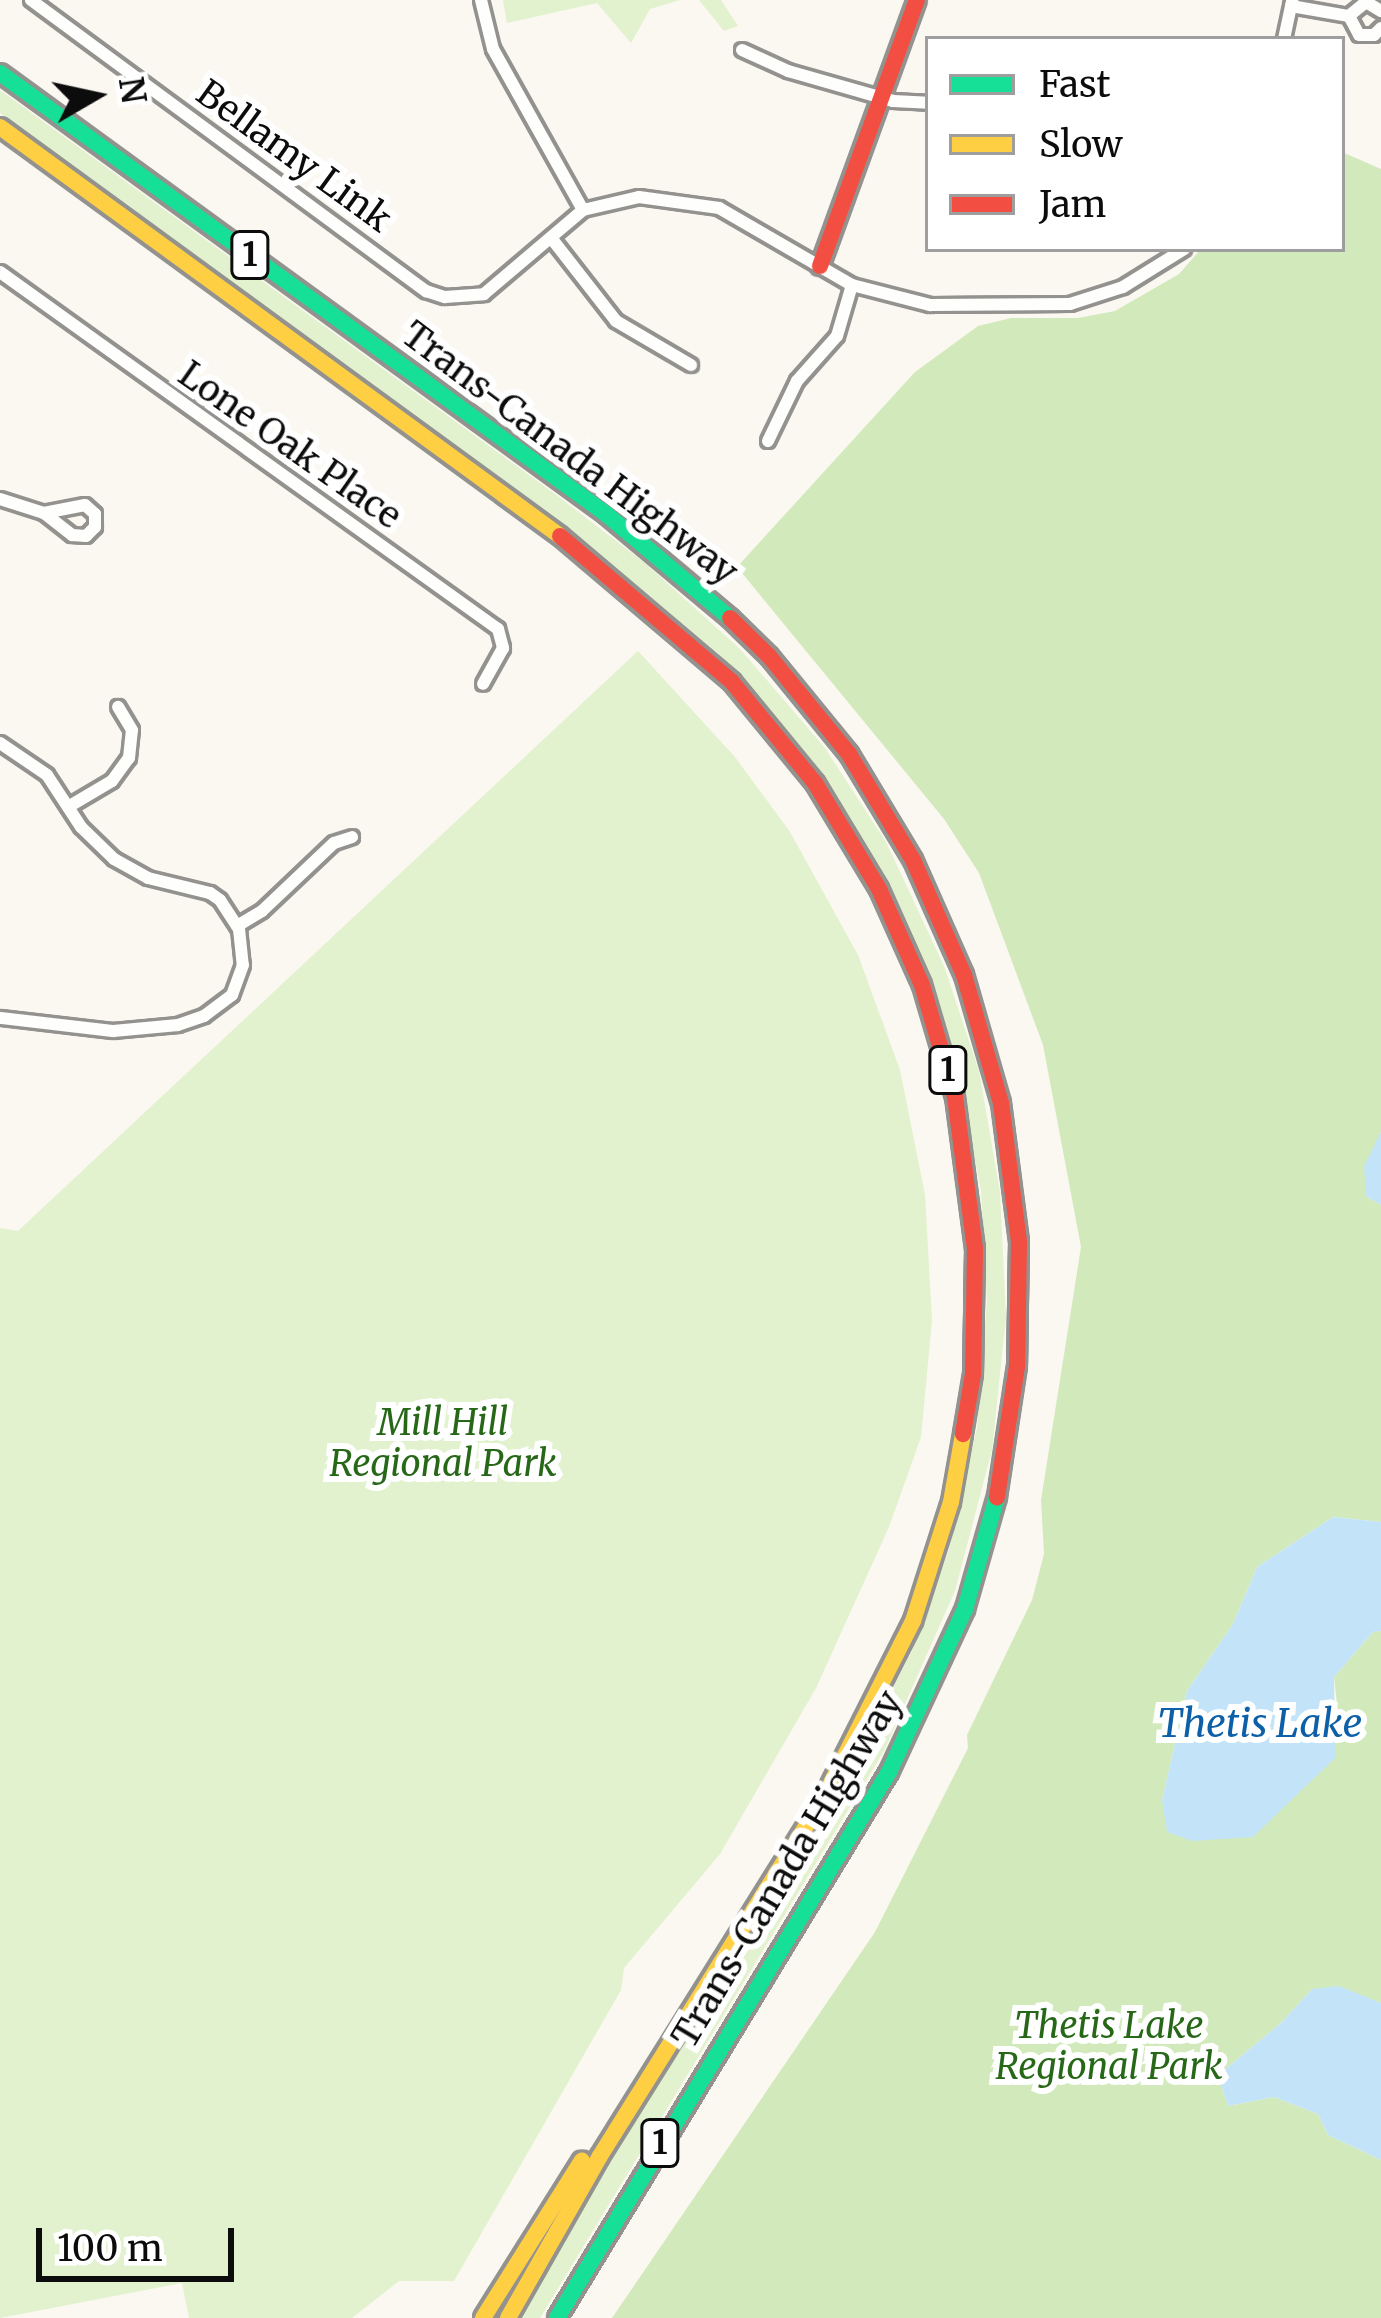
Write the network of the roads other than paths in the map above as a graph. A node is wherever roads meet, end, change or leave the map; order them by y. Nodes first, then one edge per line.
1 (31, 0) edge
2 (481, 0) edge
3 (917, 0) edge
4 (1292, 3) edge
5 (1381, 11) edge
6 (1349, 16) junction
7 (1381, 28) edge
8 (1285, 36) edge
9 (742, 50) dead end
10 (0, 73) edge
11 (882, 98) junction
12 (925, 103) edge
13 (0, 127) edge
14 (583, 210) junction
15 (552, 239) junction
16 (1179, 252) edge
17 (820, 266) junction
18 (0, 272) edge
19 (852, 286) junction
20 (691, 364) dead end
21 (768, 441) dead end
22 (0, 499) edge
23 (44, 513) dead end
24 (483, 684) dead end
25 (118, 706) dead end
26 (0, 743) edge
27 (68, 807) junction
28 (352, 837) dead end
29 (238, 926) junction
30 (0, 1018) edge
31 (651, 2076) junction
32 (483, 2318) edge
33 (508, 2318) edge
34 (557, 2318) edge

1 - 15 street, Bellamy Link
2 - 14 street
3 - 11 main road
4 - 6 street
4 - 8 street
5 - 6 street
6 - 7 street
9 - 11 street
10 - 34 main road, Trans-Canada Highway / 1
11 - 12 street
11 - 17 main road
13 - 31 main road, Trans-Canada Highway / 1
14 - 15 street
14 - 17 street
15 - 20 street
16 - 19 street
17 - 19 street
18 - 24 street, Lone Oak Place
19 - 21 street
22 - 23 street
25 - 27 street
26 - 27 street
27 - 29 street
28 - 29 street
29 - 30 street
31 - 32 main road
31 - 33 main road, Trans-Canada Highway / 1

